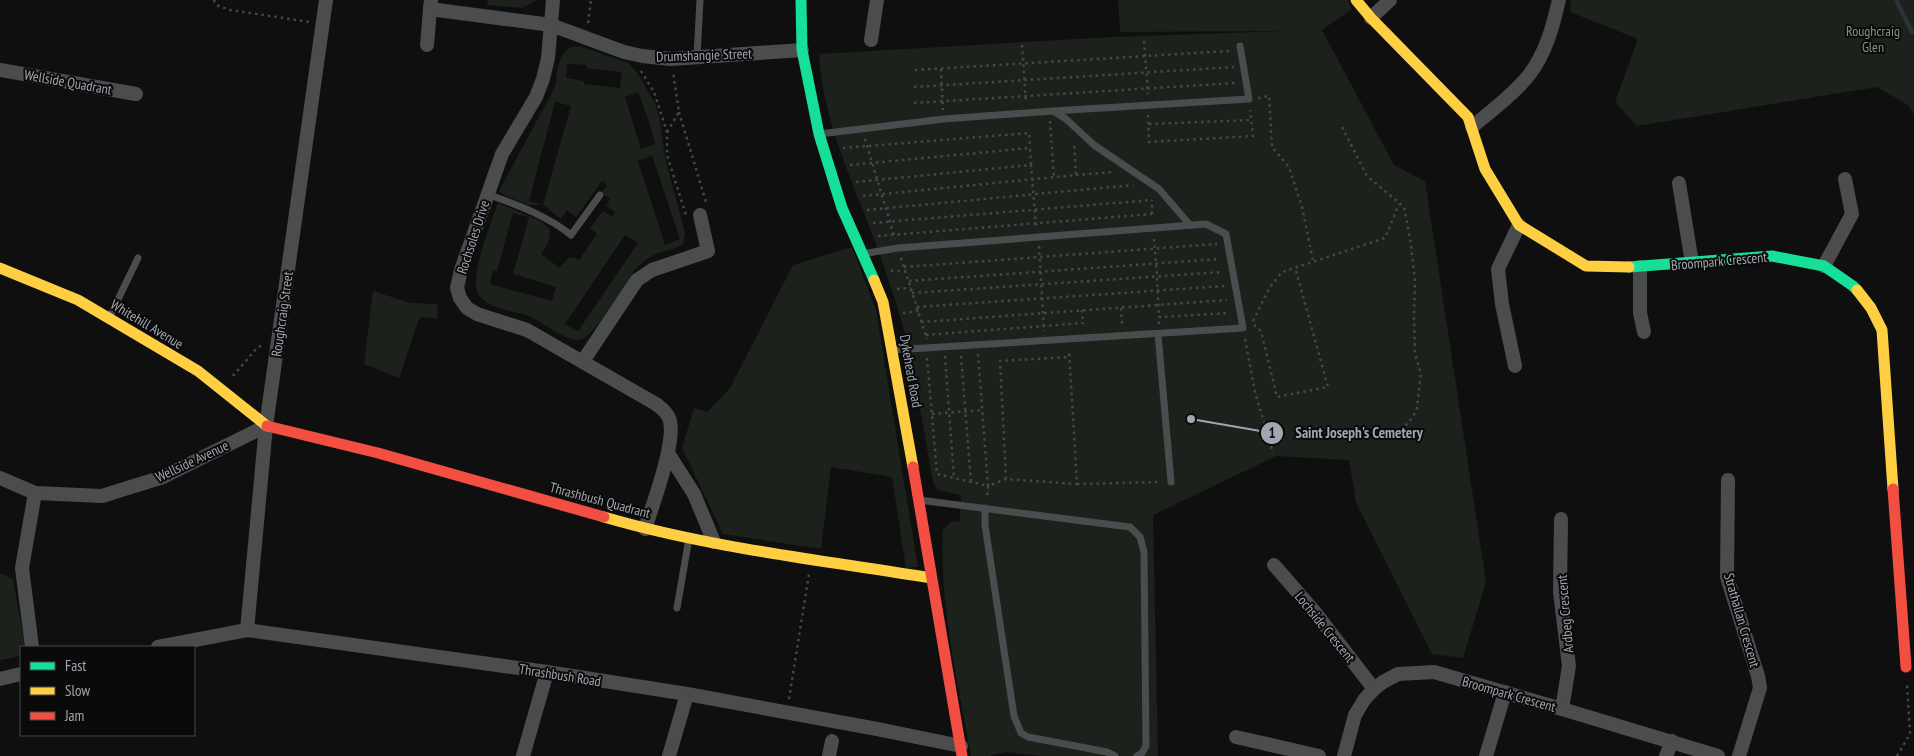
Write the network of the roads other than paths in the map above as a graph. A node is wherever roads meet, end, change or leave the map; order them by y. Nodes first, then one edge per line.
1 (326, 0) edge
2 (553, 0) edge
3 (700, 0) edge
4 (801, 0) edge
5 (877, 0) edge
6 (1356, 0) edge
7 (1390, 0) edge
8 (1559, 0) edge
9 (430, 5) edge
10 (1371, 18) junction
11 (551, 25) junction
12 (871, 40) dead end
13 (427, 45) dead end
14 (1241, 48) road end
15 (802, 50) junction
16 (697, 57) junction
17 (0, 70) edge
18 (136, 94) dead end
19 (1051, 111) junction
20 (1472, 128) junction
21 (819, 134) junction
22 (1845, 179) dead end
23 (1679, 183) dead end
24 (487, 194) junction
25 (600, 195) dead end
26 (700, 215) road end
27 (1190, 225) junction
28 (1519, 225) junction
29 (862, 254) junction
30 (138, 258) dead end
31 (1692, 263) junction
32 (1824, 266) junction
33 (0, 268) edge
34 (1640, 268) junction
35 (109, 318) junction
36 (1644, 332) dead end
37 (1159, 334) junction
38 (893, 350) junction
39 (583, 361) junction
40 (1515, 366) dead end
41 (266, 426) junction
42 (668, 453) junction
43 (0, 478) edge
44 (1728, 480) dead end
45 (1171, 482) road end
46 (35, 493) junction
47 (919, 500) junction
48 (985, 508) junction
49 (1561, 519) dead end
50 (645, 528) junction
51 (690, 538) junction
52 (714, 542) junction
53 (1274, 565) dead end
54 (931, 578) junction
55 (677, 608) dead end
56 (248, 630) junction
57 (1908, 630) edge
58 (32, 646) edge
59 (163, 646) edge
60 (1906, 667) road end
61 (547, 672) junction
62 (20, 674) edge
63 (0, 679) edge
64 (1374, 689) junction
65 (1505, 692) junction
66 (687, 694) junction
67 (1562, 709) junction
68 (1236, 738) dead end
69 (832, 741) dead end
70 (1672, 741) junction
71 (961, 751) edge
72 (524, 756) edge
73 (669, 756) edge
74 (829, 756) edge
75 (1114, 756) edge
76 (1137, 756) edge
77 (1319, 756) edge
78 (1344, 756) edge
79 (1486, 756) edge
80 (1666, 756) edge
81 (1718, 756) edge
82 (1739, 756) edge

1 - 41 street, Roughcraig Street
2 - 11 street, Rochsoles Drive
3 - 16 lane
4 - 15 street, Dykehead Road
5 - 12 street
6 - 10 street, Broompark Crescent
7 - 10 street
8 - 20 street
9 - 11 street, Drumshangie Street
9 - 13 street
10 - 20 street, Broompark Crescent
11 - 16 street, Drumshangie Street
11 - 24 street, Rochsoles Drive
14 - 19 lane
15 - 16 street, Drumshangie Street
15 - 21 street, Dykehead Road
17 - 18 street, Wellside Quadrant
19 - 21 lane
19 - 27 lane
20 - 28 street, Broompark Crescent
21 - 29 street, Dykehead Road
22 - 32 street
23 - 31 street
24 - 25 lane
24 - 39 street, Rochsoles Drive
26 - 39 street
27 - 29 lane
27 - 37 lane
28 - 34 street, Broompark Crescent
28 - 40 street
29 - 38 street, Dykehead Road
30 - 35 lane
31 - 32 street, Broompark Crescent
31 - 34 street, Broompark Crescent
32 - 57 street, Broompark Crescent
33 - 35 street, Whitehill Avenue
34 - 36 street
35 - 41 street, Whitehill Avenue
37 - 38 lane
37 - 45 lane
38 - 47 street, Dykehead Road
39 - 42 street, Rochsoles Drive
41 - 46 street, Wellside Avenue
41 - 50 street, Thrashbush Quadrant
41 - 56 street, Roughcraig Street
42 - 50 street, Rochsoles Drive
42 - 52 street
43 - 46 street, Wellside Avenue
44 - 82 street, Strathallan Crescent
46 - 58 street
47 - 48 lane
47 - 54 street, Dykehead Road
48 - 75 lane
48 - 76 lane
49 - 67 street, Ardbeg Crescent
50 - 51 street, Thrashbush Quadrant
51 - 52 street, Thrashbush Quadrant
51 - 55 lane
52 - 54 street, Thrashbush Quadrant
53 - 64 street, Lochside Crescent
54 - 71 street, Dykehead Road
56 - 59 street, Thrashbush Road
56 - 61 street, Thrashbush Road
57 - 60 street, Broompark Crescent
61 - 66 street, Thrashbush Road
61 - 72 street
62 - 63 street
64 - 65 street, Broompark Crescent
64 - 78 street, Broompark Crescent
65 - 67 street, Broompark Crescent
65 - 79 street
66 - 71 street, Thrashbush Road
66 - 73 street
67 - 70 street, Broompark Crescent
68 - 77 street
69 - 74 street
70 - 80 street
70 - 81 street, Broompark Crescent

